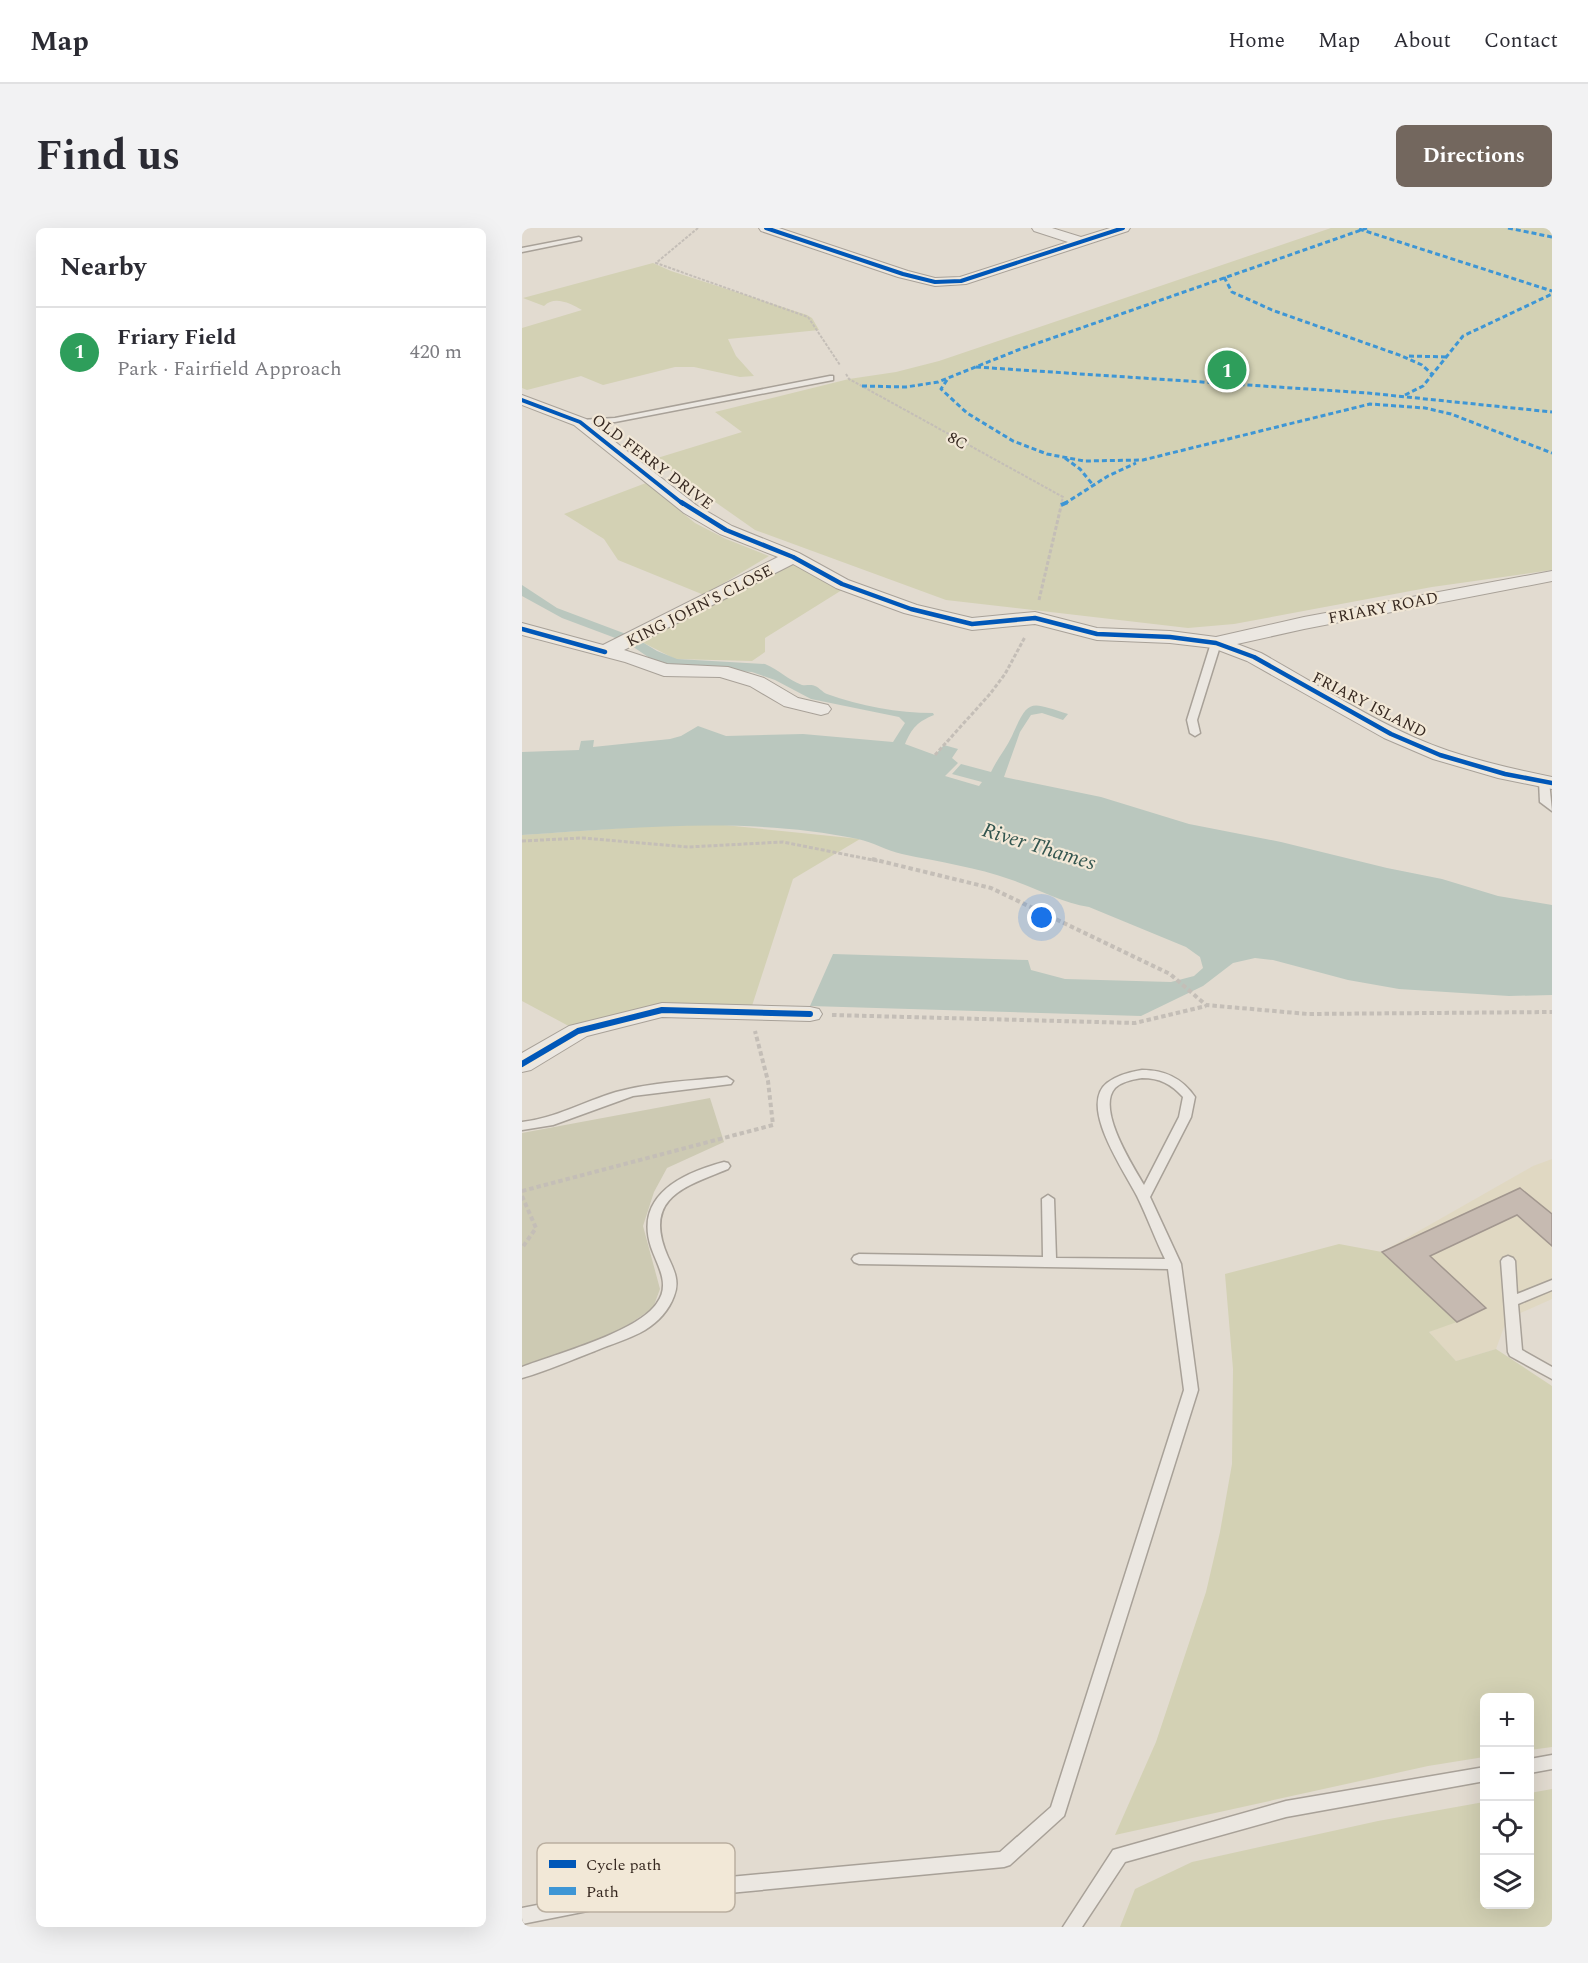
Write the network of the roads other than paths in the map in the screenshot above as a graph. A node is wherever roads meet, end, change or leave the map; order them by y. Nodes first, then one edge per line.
1 (766, 228) edge
2 (1039, 228) edge
3 (1123, 228) edge
4 (579, 239) dead end
5 (1082, 242) junction
6 (522, 250) edge
7 (830, 378) dead end
8 (522, 400) edge
9 (580, 422) junction
10 (793, 557) junction
11 (1552, 576) edge
12 (522, 629) edge
13 (1216, 643) junction
14 (605, 652) junction
15 (821, 709) dead end
16 (1195, 733) dead end
17 (1548, 782) edge
18 (1552, 808) edge
19 (810, 1014) road end
20 (522, 1064) edge
21 (727, 1081) dead end
22 (522, 1126) edge
23 (724, 1166) dead end
24 (1144, 1197) junction
25 (1048, 1199) dead end
26 (859, 1259) dead end
27 (1508, 1261) dead end
28 (1050, 1263) junction
29 (1174, 1264) junction
30 (1552, 1285) edge
31 (1511, 1302) junction
32 (522, 1373) edge
33 (1552, 1374) edge
34 (1552, 1762) edge
35 (1534, 1765) edge
36 (1480, 1775) edge
37 (735, 1884) edge
38 (542, 1912) edge
39 (522, 1916) edge
40 (1072, 1927) edge

1 - 5 street
2 - 5 street
3 - 5 street
4 - 6 lane
7 - 9 lane
8 - 9 street, OLD FERRY DRIVE
9 - 10 street, OLD FERRY DRIVE
10 - 13 street, OLD FERRY DRIVE
10 - 14 street, KING JOHN'S CLOSE
11 - 13 street, FRIARY ROAD
12 - 14 street, KING JOHN'S CLOSE
13 - 16 lane
13 - 17 street, FRIARY ISLAND
14 - 15 street, KING JOHN'S CLOSE
17 - 18 lane
19 - 20 street
21 - 22 lane
23 - 32 lane
24 - 24 lane
24 - 29 lane
25 - 28 lane
26 - 28 lane
27 - 31 lane
28 - 29 lane
29 - 37 lane
30 - 31 lane
31 - 33 lane
34 - 35 lane
36 - 40 lane
38 - 39 lane

